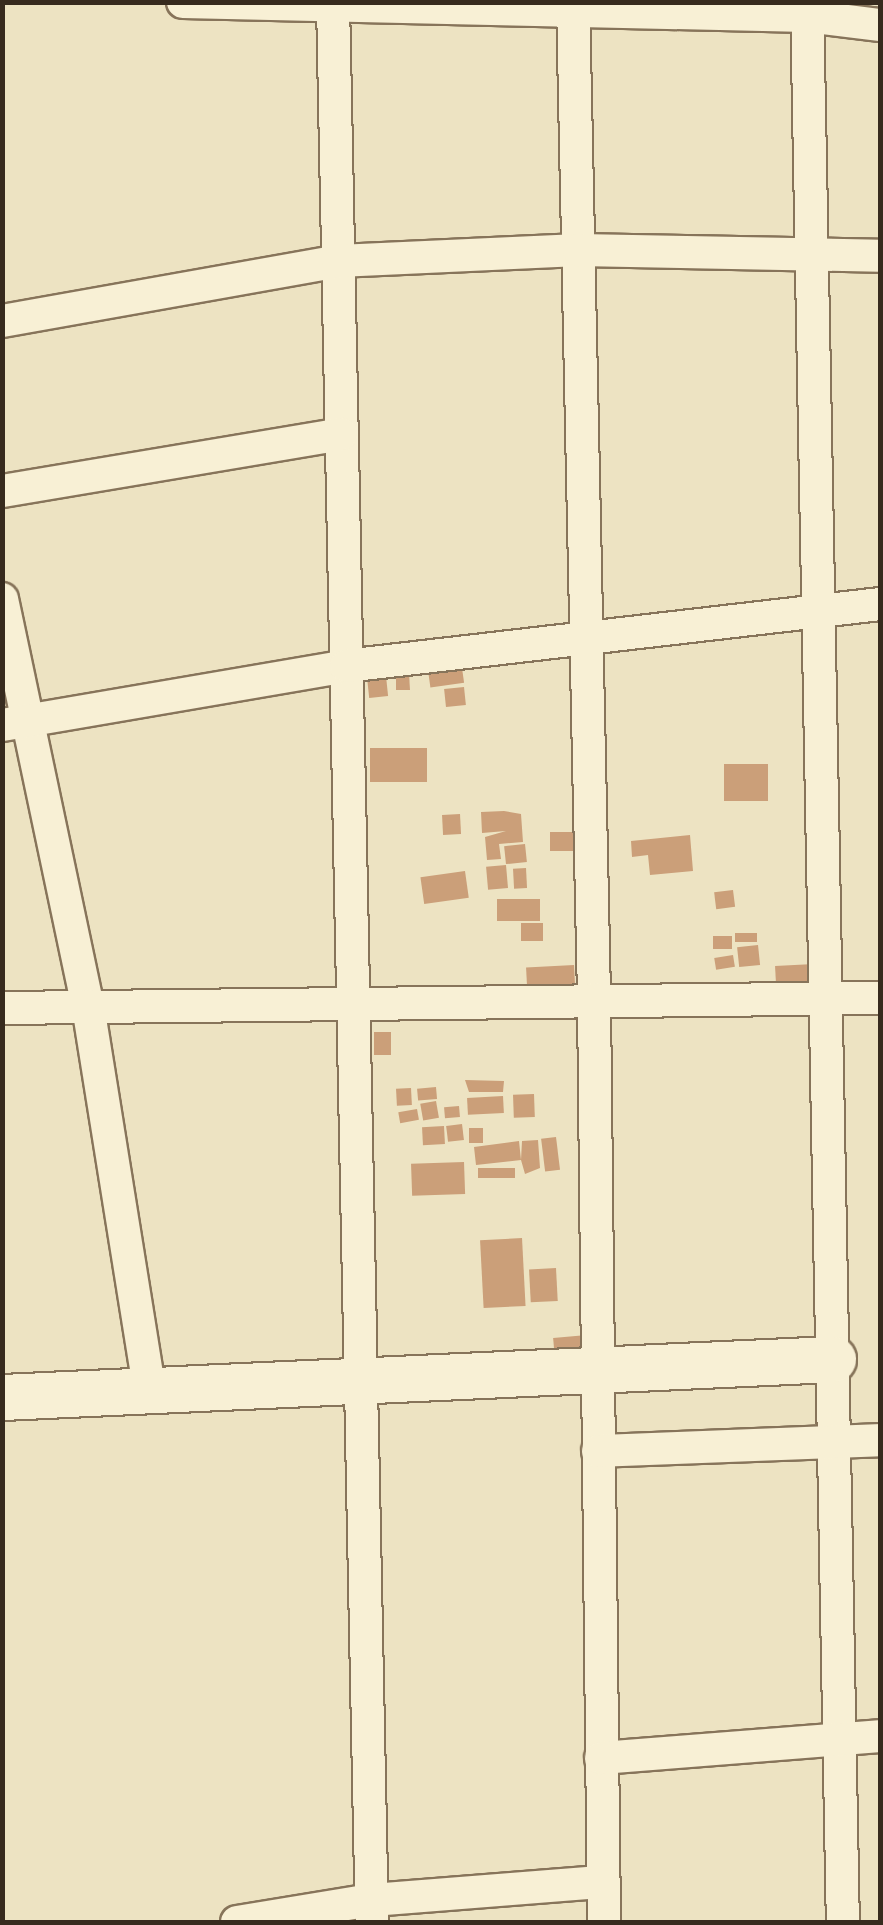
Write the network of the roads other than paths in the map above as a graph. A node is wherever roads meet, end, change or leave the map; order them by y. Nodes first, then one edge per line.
1 (182, 2) edge
2 (334, 4) edge
3 (573, 7) edge
4 (807, 9) edge
5 (880, 25) edge
6 (578, 250) junction
7 (812, 256) junction
8 (880, 256) edge
9 (338, 261) junction
10 (2, 321) edge
11 (341, 434) junction
12 (2, 491) edge
13 (2, 599) edge
14 (880, 604) edge
15 (818, 611) junction
16 (584, 638) junction
17 (346, 666) junction
18 (14, 723) edge
19 (831, 998) junction
20 (880, 998) edge
21 (357, 999) junction
22 (594, 999) junction
23 (88, 1006) junction
24 (2, 1008) edge
25 (833, 1358) junction
26 (595, 1370) junction
27 (360, 1381) junction
28 (150, 1391) junction
29 (2, 1398) edge
30 (880, 1440) edge
31 (836, 1442) junction
32 (598, 1452) junction
33 (880, 1736) edge
34 (840, 1739) junction
35 (601, 1758) junction
36 (602, 1882) junction
37 (372, 1911) edge
38 (237, 1922) edge
39 (604, 1922) edge
40 (843, 1922) edge

1 - 2 street
2 - 3 street
2 - 9 street
3 - 4 street
3 - 6 street
4 - 5 street
4 - 7 street
6 - 7 street
6 - 9 street
6 - 16 street
7 - 8 street
7 - 15 street
9 - 10 street
9 - 11 street
11 - 12 street
11 - 17 street
13 - 18 street
14 - 15 street
15 - 16 street
15 - 19 street
16 - 17 street
16 - 22 street
17 - 18 street
17 - 21 street
18 - 23 street
19 - 20 street
19 - 22 street
19 - 25 street
21 - 22 street
21 - 23 street
21 - 27 street
22 - 26 street
23 - 24 street
23 - 28 street
25 - 26 street
25 - 31 street
26 - 27 street
26 - 32 street
27 - 28 street
27 - 37 street
28 - 29 street
30 - 31 street
31 - 32 street
31 - 34 street
32 - 35 street
33 - 34 street
34 - 35 street
34 - 40 street
35 - 36 street
36 - 37 street
36 - 39 street
37 - 38 street

